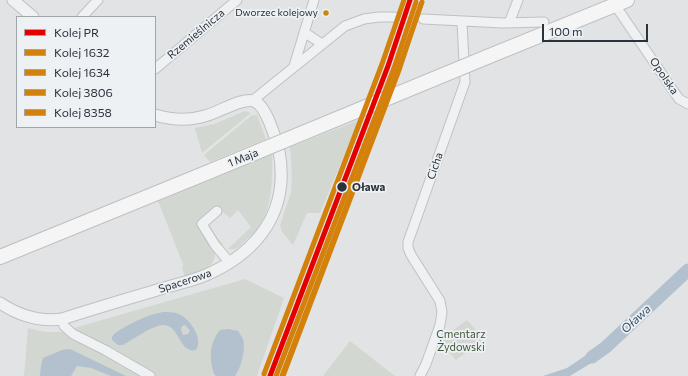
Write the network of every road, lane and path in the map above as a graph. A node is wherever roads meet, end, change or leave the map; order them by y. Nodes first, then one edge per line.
1 (13, 0) edge
2 (98, 0) edge
3 (237, 0) edge
4 (314, 0) edge
5 (518, 0) edge
6 (621, 2) edge
7 (32, 16) edge
8 (83, 16) edge
9 (394, 17) dead end
10 (423, 19) dead end
11 (462, 22) junction
12 (544, 22) dead end
13 (509, 23) junction
14 (304, 32) junction
15 (322, 44) junction
16 (487, 57) joint
17 (294, 66) junction
18 (156, 68) edge
19 (247, 101) junction
20 (688, 104) edge
21 (156, 114) edge
22 (217, 211) dead end
23 (0, 258) edge
24 (230, 263) junction
25 (0, 303) edge
26 (62, 319) junction
27 (150, 376) edge
28 (420, 376) edge

1 - 7 street
2 - 8 street
3 - 18 street, Rzemieślnicza
4 - 14 street
5 - 13 street
6 - 16 main road, Opolska
6 - 20 street, Opolska
9 - 15 street
10 - 11 street
11 - 13 street
11 - 28 street, Cicha
12 - 13 street
14 - 15 street
14 - 17 street
15 - 17 street
16 - 23 main road, 1 Maja, bridge
17 - 19 street
19 - 21 street
19 - 24 street, Spacerowa
22 - 24 street
24 - 26 street, Spacerowa
25 - 26 street, Spacerowa
26 - 27 street

